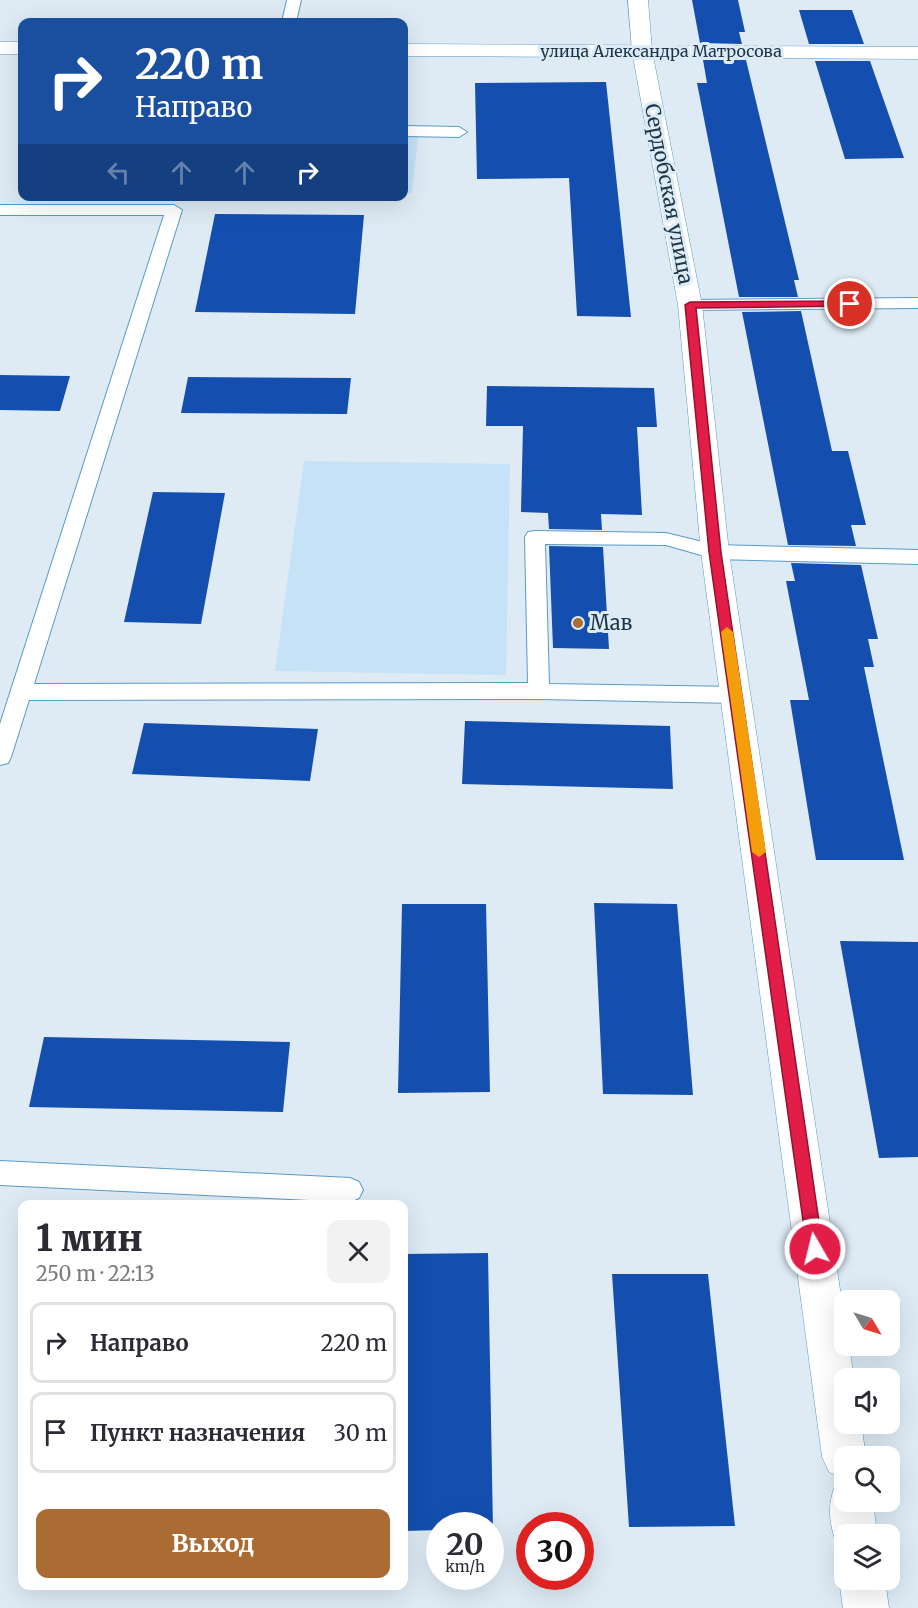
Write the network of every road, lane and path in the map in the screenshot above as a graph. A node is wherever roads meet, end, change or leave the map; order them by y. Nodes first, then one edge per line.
1 (294, 0) edge
2 (638, 0) edge
3 (291, 18) edge
4 (0, 48) edge
5 (18, 48) edge
6 (408, 50) edge
7 (642, 51) junction
8 (918, 53) edge
9 (408, 131) edge
10 (459, 132) dead end
11 (176, 203) edge
12 (0, 210) edge
13 (918, 303) edge
14 (690, 305) junction
15 (715, 552) junction
16 (918, 557) edge
17 (539, 691) junction
18 (21, 692) junction
19 (737, 695) junction
20 (0, 758) edge
21 (0, 1173) edge
22 (350, 1190) dead end
23 (842, 1446) edge
24 (863, 1590) edge
25 (866, 1608) edge

1 - 3 lane
2 - 7 street, Сердобская улица
4 - 5 street
6 - 7 street, улица Александра Матросова
7 - 8 street, улица Александра Матросова
7 - 14 street, Сердобская улица
9 - 10 lane
11 - 12 lane
11 - 18 lane
13 - 14 lane
14 - 15 street, Сердобская улица
15 - 16 lane
15 - 17 lane
15 - 19 street, Сердобская улица
17 - 18 lane
17 - 19 lane
18 - 20 lane
19 - 23 street, Сердобская улица
21 - 22 lane
24 - 25 street

